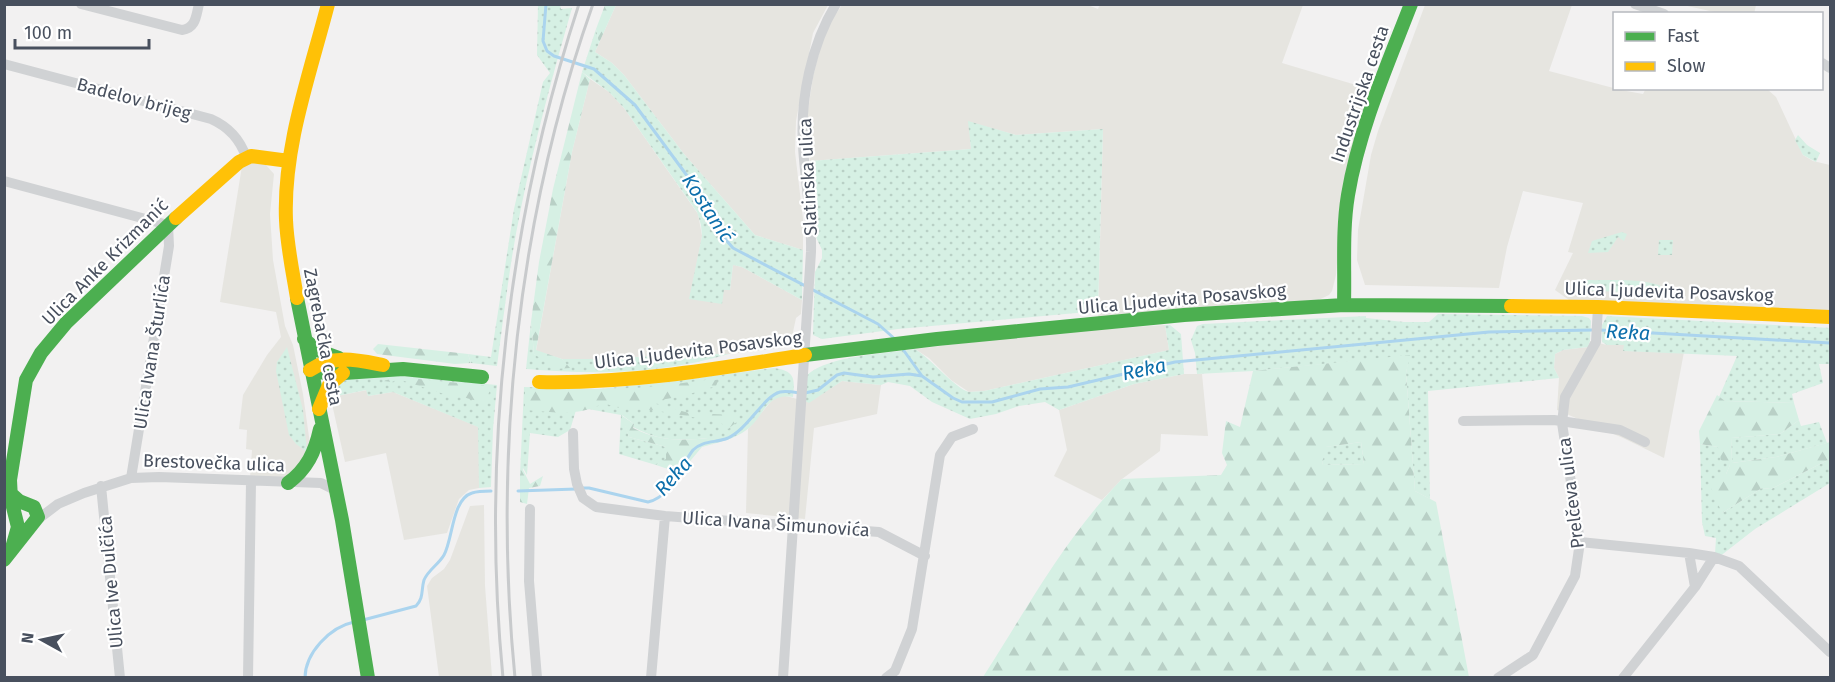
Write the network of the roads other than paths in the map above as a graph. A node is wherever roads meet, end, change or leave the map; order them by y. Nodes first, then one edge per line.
1 (81, 4) edge
2 (199, 4) edge
3 (328, 4) edge
4 (836, 4) edge
5 (1410, 4) edge
6 (1635, 4) edge
7 (1658, 12) edge
8 (4, 64) edge
9 (246, 158) junction
10 (289, 161) junction
11 (4, 181) edge
12 (168, 225) junction
13 (1344, 305) junction
14 (1598, 312) junction
15 (1830, 317) edge
16 (304, 339) junction
17 (804, 355) junction
18 (342, 365) junction
19 (310, 370) junction
20 (482, 377) dead end
21 (539, 382) dead end
22 (320, 418) junction
23 (1463, 421) dead end
24 (1562, 423) junction
25 (973, 429) dead end
26 (573, 433) dead end
27 (1645, 442) dead end
28 (131, 478) junction
29 (251, 482) junction
30 (288, 483) junction
31 (101, 486) junction
32 (337, 491) junction
33 (7, 492) edge
34 (530, 509) dead end
35 (27, 516) junction
36 (665, 516) junction
37 (793, 525) junction
38 (1580, 542) junction
39 (1689, 553) junction
40 (8, 554) edge
41 (925, 556) junction
42 (1714, 557) junction
43 (1695, 586) junction
44 (1830, 652) edge
45 (120, 678) edge
46 (248, 678) edge
47 (368, 678) edge
48 (537, 678) edge
49 (651, 678) edge
50 (783, 678) edge
51 (886, 678) edge
52 (1498, 678) edge
53 (1623, 678) edge

1 - 2 street
3 - 10 main road, Zagrebačka cesta
4 - 17 street, Slatinska ulica
5 - 13 main road, Industrijska cesta
6 - 7 street
8 - 9 street, Badelov brijeg
9 - 10 main road
9 - 12 main road, Ulica Anke Krizmanić
10 - 16 main road, Zagrebačka cesta
11 - 12 street
12 - 28 street, Ulica Ivana Šturlića
12 - 33 main road, Ulica Anke Krizmanić
13 - 14 main road, Ulica Ljudevita Posavskog
13 - 17 main road, Ulica Ljudevita Posavskog
14 - 15 main road, Ulica Ljudevita Posavskog
14 - 24 street, Prelčeva ulica
16 - 18 main road
16 - 19 main road, Zagrebačka cesta
17 - 21 main road, Ulica Ljudevita Posavskog
17 - 37 street, Slatinska ulica
18 - 19 main road
18 - 20 main road
18 - 22 main road
19 - 22 main road, Zagrebačka cesta
22 - 30 main road
22 - 32 main road, Zagrebačka cesta
23 - 24 street, Prelčeva ulica
24 - 27 street, Prelčeva ulica
24 - 38 street, Prelčeva ulica
25 - 41 street
26 - 36 street, Ulica Ivana Šimunovića
28 - 29 street, Brestovečka ulica
28 - 31 street, Brestovečka ulica
29 - 30 street, Brestovečka ulica
29 - 46 street
30 - 32 street, Brestovečka ulica
31 - 35 street, Brestovečka ulica
31 - 45 street, Ulica Ive Dulčića
32 - 47 main road, Zagrebačka cesta
33 - 35 main road, Ulica Anke Krizmanić
34 - 48 street
35 - 40 main road, Brestovečka ulica
36 - 37 street, Ulica Ivana Šimunovića
36 - 49 street
37 - 41 street, Ulica Ivana Šimunovića
37 - 50 street, Slatinska ulica
38 - 39 street
38 - 52 street, Prelčeva ulica
39 - 42 street
39 - 43 street
41 - 51 street
42 - 43 street
42 - 44 street
43 - 53 street

